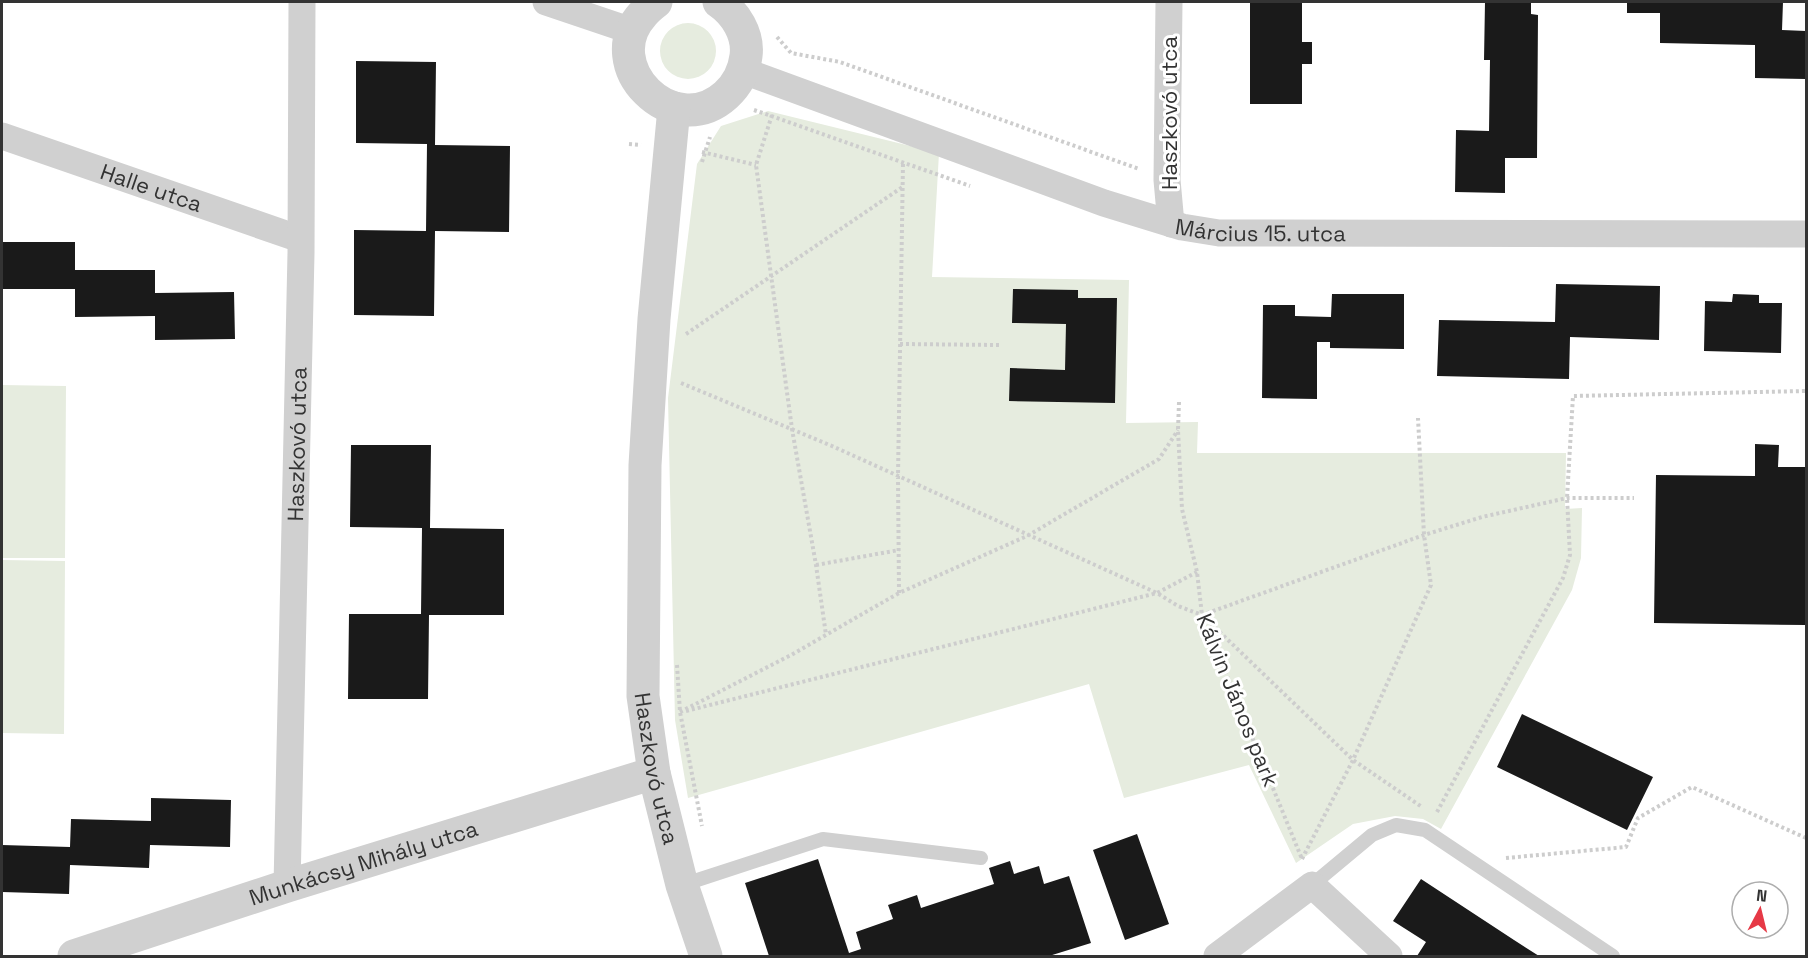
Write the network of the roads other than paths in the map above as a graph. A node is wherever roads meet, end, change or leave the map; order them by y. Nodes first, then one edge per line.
1 (302, 2) edge
2 (546, 2) edge
3 (656, 2) edge
4 (718, 2) edge
5 (1169, 2) edge
6 (632, 31) junction
7 (744, 71) junction
8 (674, 108) junction
9 (2, 136) edge
10 (1171, 224) junction
11 (1806, 234) edge
12 (300, 239) junction
13 (654, 773) junction
14 (981, 858) dead end
15 (682, 885) junction
16 (1312, 885) junction
17 (287, 886) junction
18 (74, 957) edge
19 (706, 957) edge
20 (1217, 957) edge
21 (1389, 957) edge
22 (1613, 957) edge

1 - 12 street, Haszkovó utca
2 - 6 street
3 - 6 street
4 - 7 street
5 - 10 street, Haszkovó utca
6 - 8 street
7 - 8 street
7 - 10 street, Március 15. utca
8 - 13 street, Haszkovó utca
9 - 12 street, Halle utca
10 - 11 street, Március 15. utca
12 - 17 street, Haszkovó utca
13 - 15 street, Haszkovó utca
13 - 17 street, Munkácsy Mihály utca
14 - 15 lane
15 - 19 street, Haszkovó utca
16 - 20 street
16 - 21 street
16 - 22 lane
17 - 18 street, Munkácsy Mihály utca

